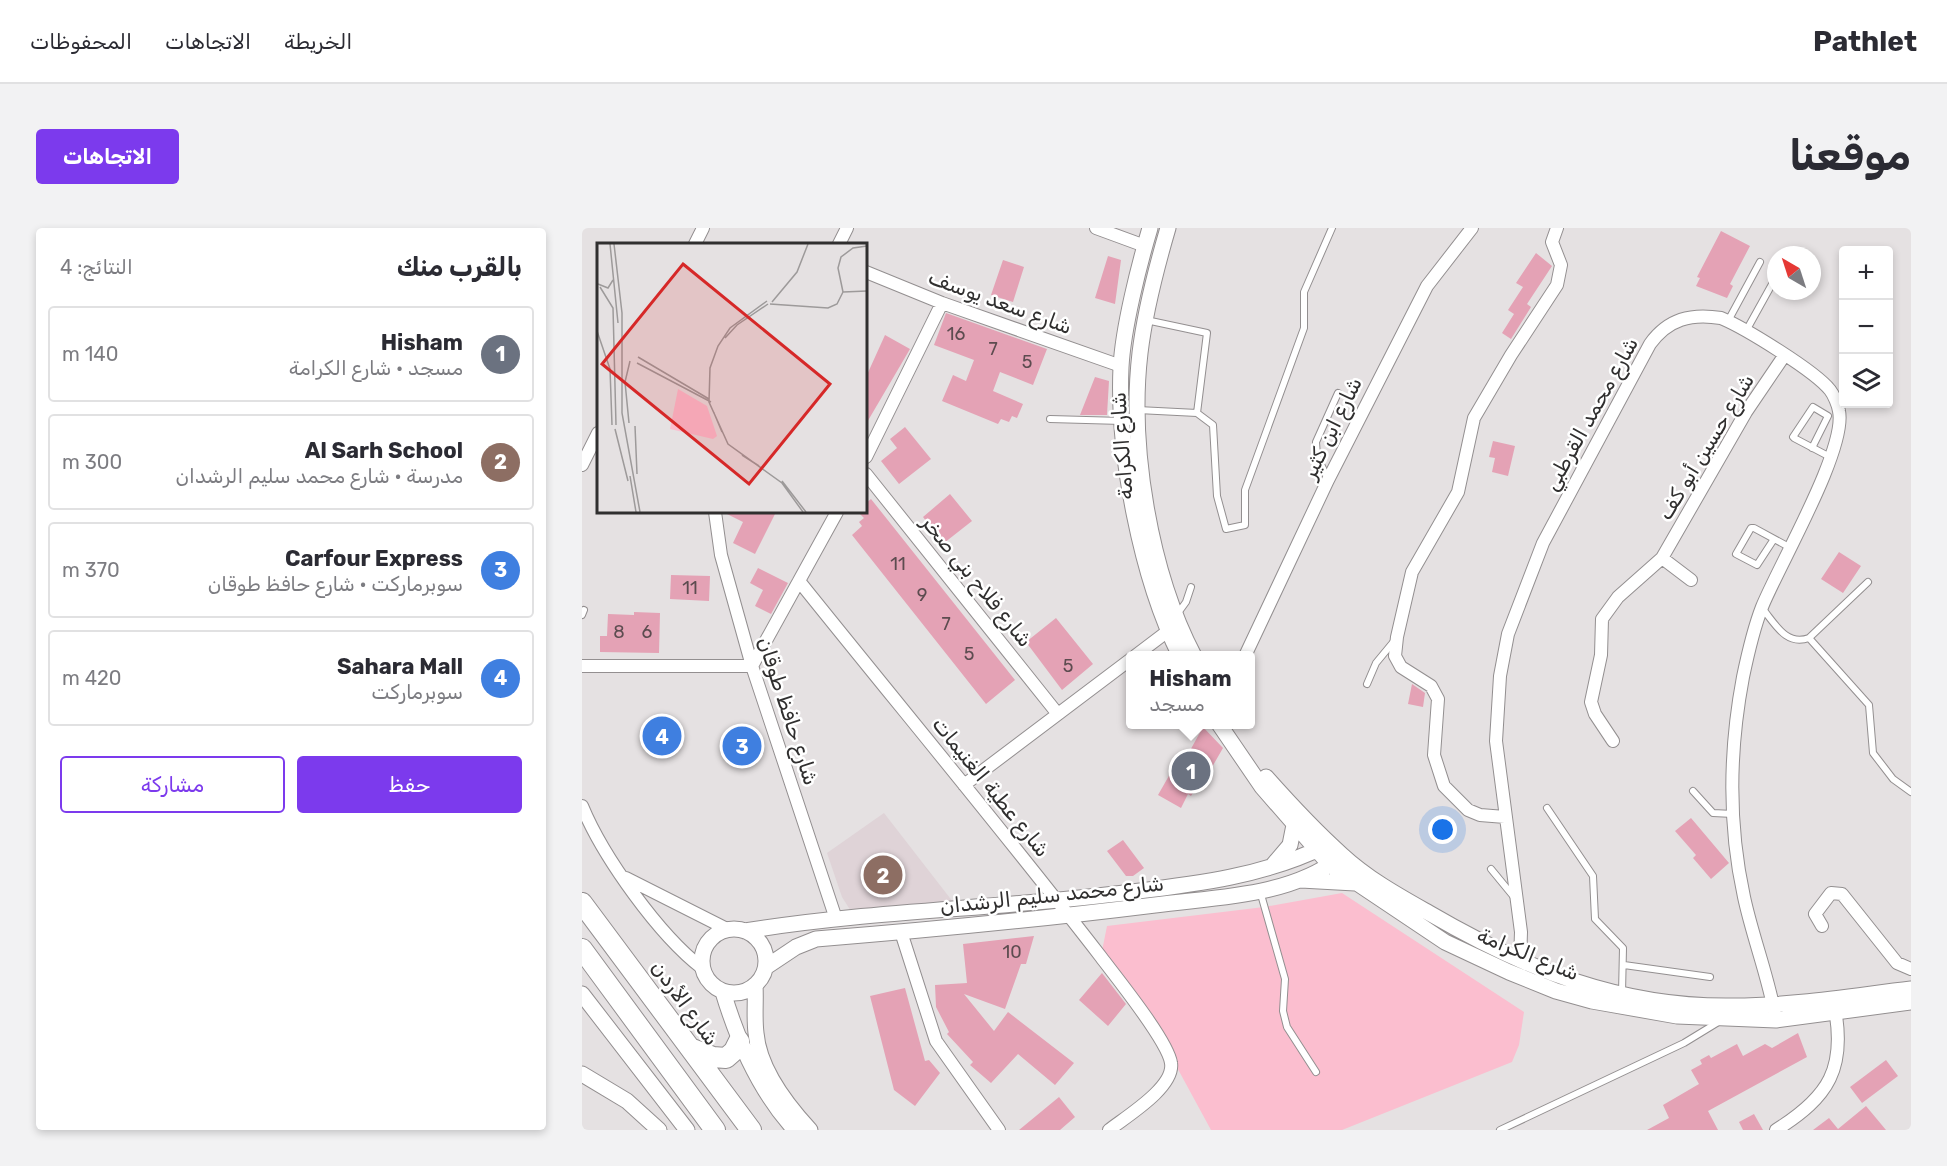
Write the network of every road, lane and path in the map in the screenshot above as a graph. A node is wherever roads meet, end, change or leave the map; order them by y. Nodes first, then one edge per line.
1 (704, 228) edge
2 (847, 228) edge
3 (1096, 228) edge
4 (1150, 228) edge
5 (1168, 228) edge
6 (1332, 228) edge
7 (1472, 228) edge
8 (1557, 228) edge
9 (696, 243) edge
10 (840, 243) edge
11 (1145, 246) junction
12 (1760, 262) dead end
13 (867, 272) edge
14 (1767, 294) edge
15 (942, 303) junction
16 (1145, 320) junction
17 (1728, 321) junction
18 (1746, 332) junction
19 (1784, 356) junction
20 (1121, 366) junction
21 (1338, 393) dead end
22 (1137, 410) junction
23 (1197, 413) junction
24 (1050, 419) dead end
25 (1123, 421) junction
26 (597, 435) edge
27 (1812, 448) junction
28 (867, 455) edge
29 (1832, 459) junction
30 (582, 465) edge
31 (867, 475) edge
32 (1328, 480) junction
33 (715, 513) edge
34 (836, 513) edge
35 (1774, 539) junction
36 (1789, 547) junction
37 (1662, 558) junction
38 (1691, 580) dead end
39 (799, 582) junction
40 (1868, 582) dead end
41 (1191, 587) dead end
42 (1762, 608) junction
43 (1175, 615) junction
44 (1168, 631) junction
45 (1397, 637) junction
46 (1809, 638) junction
47 (1142, 651) edge
48 (1178, 651) edge
49 (1192, 651) edge
50 (1247, 651) edge
51 (1126, 662) edge
52 (582, 666) edge
53 (752, 666) junction
54 (1367, 684) dead end
55 (1058, 713) junction
56 (1222, 729) edge
57 (1234, 729) edge
58 (1613, 741) dead end
59 (964, 785) junction
60 (1693, 791) dead end
61 (1911, 792) edge
62 (582, 806) edge
63 (1547, 808) dead end
64 (1732, 814) junction
65 (1505, 817) junction
66 (1294, 825) junction
67 (1324, 847) junction
68 (1342, 856) junction
69 (1330, 866) junction
70 (1268, 869) junction
71 (1491, 869) dead end
72 (622, 876) junction
73 (1298, 880) junction
74 (1355, 883) junction
75 (1260, 891) junction
76 (1517, 900) junction
77 (1058, 902) junction
78 (582, 903) edge
79 (1069, 916) junction
80 (836, 919) junction
81 (1822, 926) dead end
82 (727, 929) junction
83 (745, 931) junction
84 (901, 932) junction
85 (582, 949) edge
86 (1520, 961) junction
87 (1624, 965) junction
88 (766, 967) junction
89 (702, 968) junction
90 (1911, 969) edge
91 (1710, 977) dead end
92 (755, 985) junction
93 (1911, 989) edge
94 (723, 992) junction
95 (582, 994) edge
96 (1622, 994) junction
97 (1833, 997) junction
98 (1911, 1002) edge
99 (1775, 1012) junction
100 (1836, 1013) junction
101 (1723, 1018) junction
102 (739, 1041) junction
103 (687, 1047) junction
104 (1316, 1072) dead end
105 (582, 1074) edge
106 (681, 1128) edge
107 (659, 1130) edge
108 (715, 1130) edge
109 (751, 1130) edge
110 (795, 1130) edge
111 (810, 1130) edge
112 (999, 1130) edge
113 (1109, 1130) edge
114 (1500, 1130) edge
115 (1776, 1130) edge

1 - 9 street
2 - 10 street
3 - 11 street
4 - 11 street, شارع الكرامة
5 - 16 street, شارع الكرامة
6 - 23 lane
7 - 32 street, شارع ابن كثير
8 - 45 street
11 - 20 street, شارع الكرامة
12 - 17 lane
13 - 15 street, شارع سعد يوسف
14 - 18 lane
15 - 20 street, شارع سعد يوسف
15 - 28 street
16 - 22 street, شارع الكرامة
16 - 23 lane
17 - 18 street, شارع محمد القرطبي
17 - 65 street, شارع محمد القرطبي
18 - 19 street, شارع محمد القرطبي
19 - 29 street, شارع محمد القرطبي
19 - 37 street, شارع حسين أبو كف
20 - 25 street, شارع الكرامة
21 - 32 lane
22 - 23 lane
22 - 43 street, شارع الكرامة
24 - 25 lane
25 - 44 street, شارع الكرامة
26 - 30 street
27 - 27 lane
27 - 29 lane
29 - 36 street, شارع محمد القرطبي
31 - 55 street, شارع فلاح بني صخر
32 - 50 street, شارع ابن كثير
33 - 53 street, شارع حافظ طوقان
34 - 39 street
35 - 35 lane
35 - 36 lane
36 - 42 street, شارع محمد القرطبي
37 - 38 street
37 - 58 street, شارع حسين أبو كف
39 - 53 street
39 - 59 street, شارع عطية الغنيمات
40 - 46 lane
41 - 43 lane
42 - 46 lane
42 - 64 street, شارع محمد القرطبي
43 - 49 street, شارع الكرامة
44 - 47 street
44 - 48 street, شارع الكرامة
45 - 54 lane
45 - 65 street
46 - 61 lane
51 - 55 street
52 - 53 street
53 - 80 street, شارع حافظ طوقان
55 - 59 street
56 - 66 street, شارع الكرامة
57 - 67 street, شارع الكرامة
59 - 77 street, شارع عطية الغنيمات
60 - 64 lane
62 - 72 street
63 - 87 lane
64 - 99 street, شارع محمد القرطبي
65 - 76 street, شارع محمد القرطبي
66 - 67 street, شارع الكرامة
66 - 70 street
67 - 68 street, شارع الكرامة
67 - 69 street, شارع الكرامة
67 - 70 street, شارع محمد سليم الرشدان
68 - 69 street, شارع محمد سليم الرشدان
68 - 86 street, شارع الكرامة
69 - 73 street, شارع محمد سليم الرشدان
69 - 74 street, شارع الكرامة
70 - 77 street, شارع محمد سليم الرشدان
71 - 76 lane
72 - 82 street
72 - 89 street
73 - 74 street
73 - 75 street, شارع محمد سليم الرشدان
74 - 101 street, شارع الكرامة
75 - 79 street, شارع محمد سليم الرشدان
75 - 104 lane
76 - 86 street, شارع محمد القرطبي
77 - 79 street, شارع عطية الغنيمات
77 - 80 street, شارع محمد سليم الرشدان
78 - 103 highway, شارع الأردن
79 - 84 street, شارع محمد سليم الرشدان
79 - 113 street, شارع عطية الغنيمات
80 - 83 street, شارع محمد سليم الرشدان
81 - 90 street
82 - 83 street
82 - 89 street
83 - 88 street
84 - 88 street, شارع محمد سليم الرشدان
84 - 112 street
85 - 108 highway
86 - 96 street, شارع الكرامة
87 - 91 lane
87 - 96 lane
88 - 92 street
89 - 94 street
92 - 94 street
92 - 111 street
93 - 97 street, شارع الكرامة
94 - 102 street
95 - 106 street
96 - 99 street, شارع الكرامة
97 - 99 street, شارع الكرامة
97 - 100 street
98 - 100 street, شارع الكرامة
99 - 100 street, شارع الكرامة
99 - 101 street, شارع الكرامة
100 - 115 street
101 - 114 lane
102 - 103 highway
102 - 110 street
103 - 109 highway, شارع الأردن
105 - 107 street

